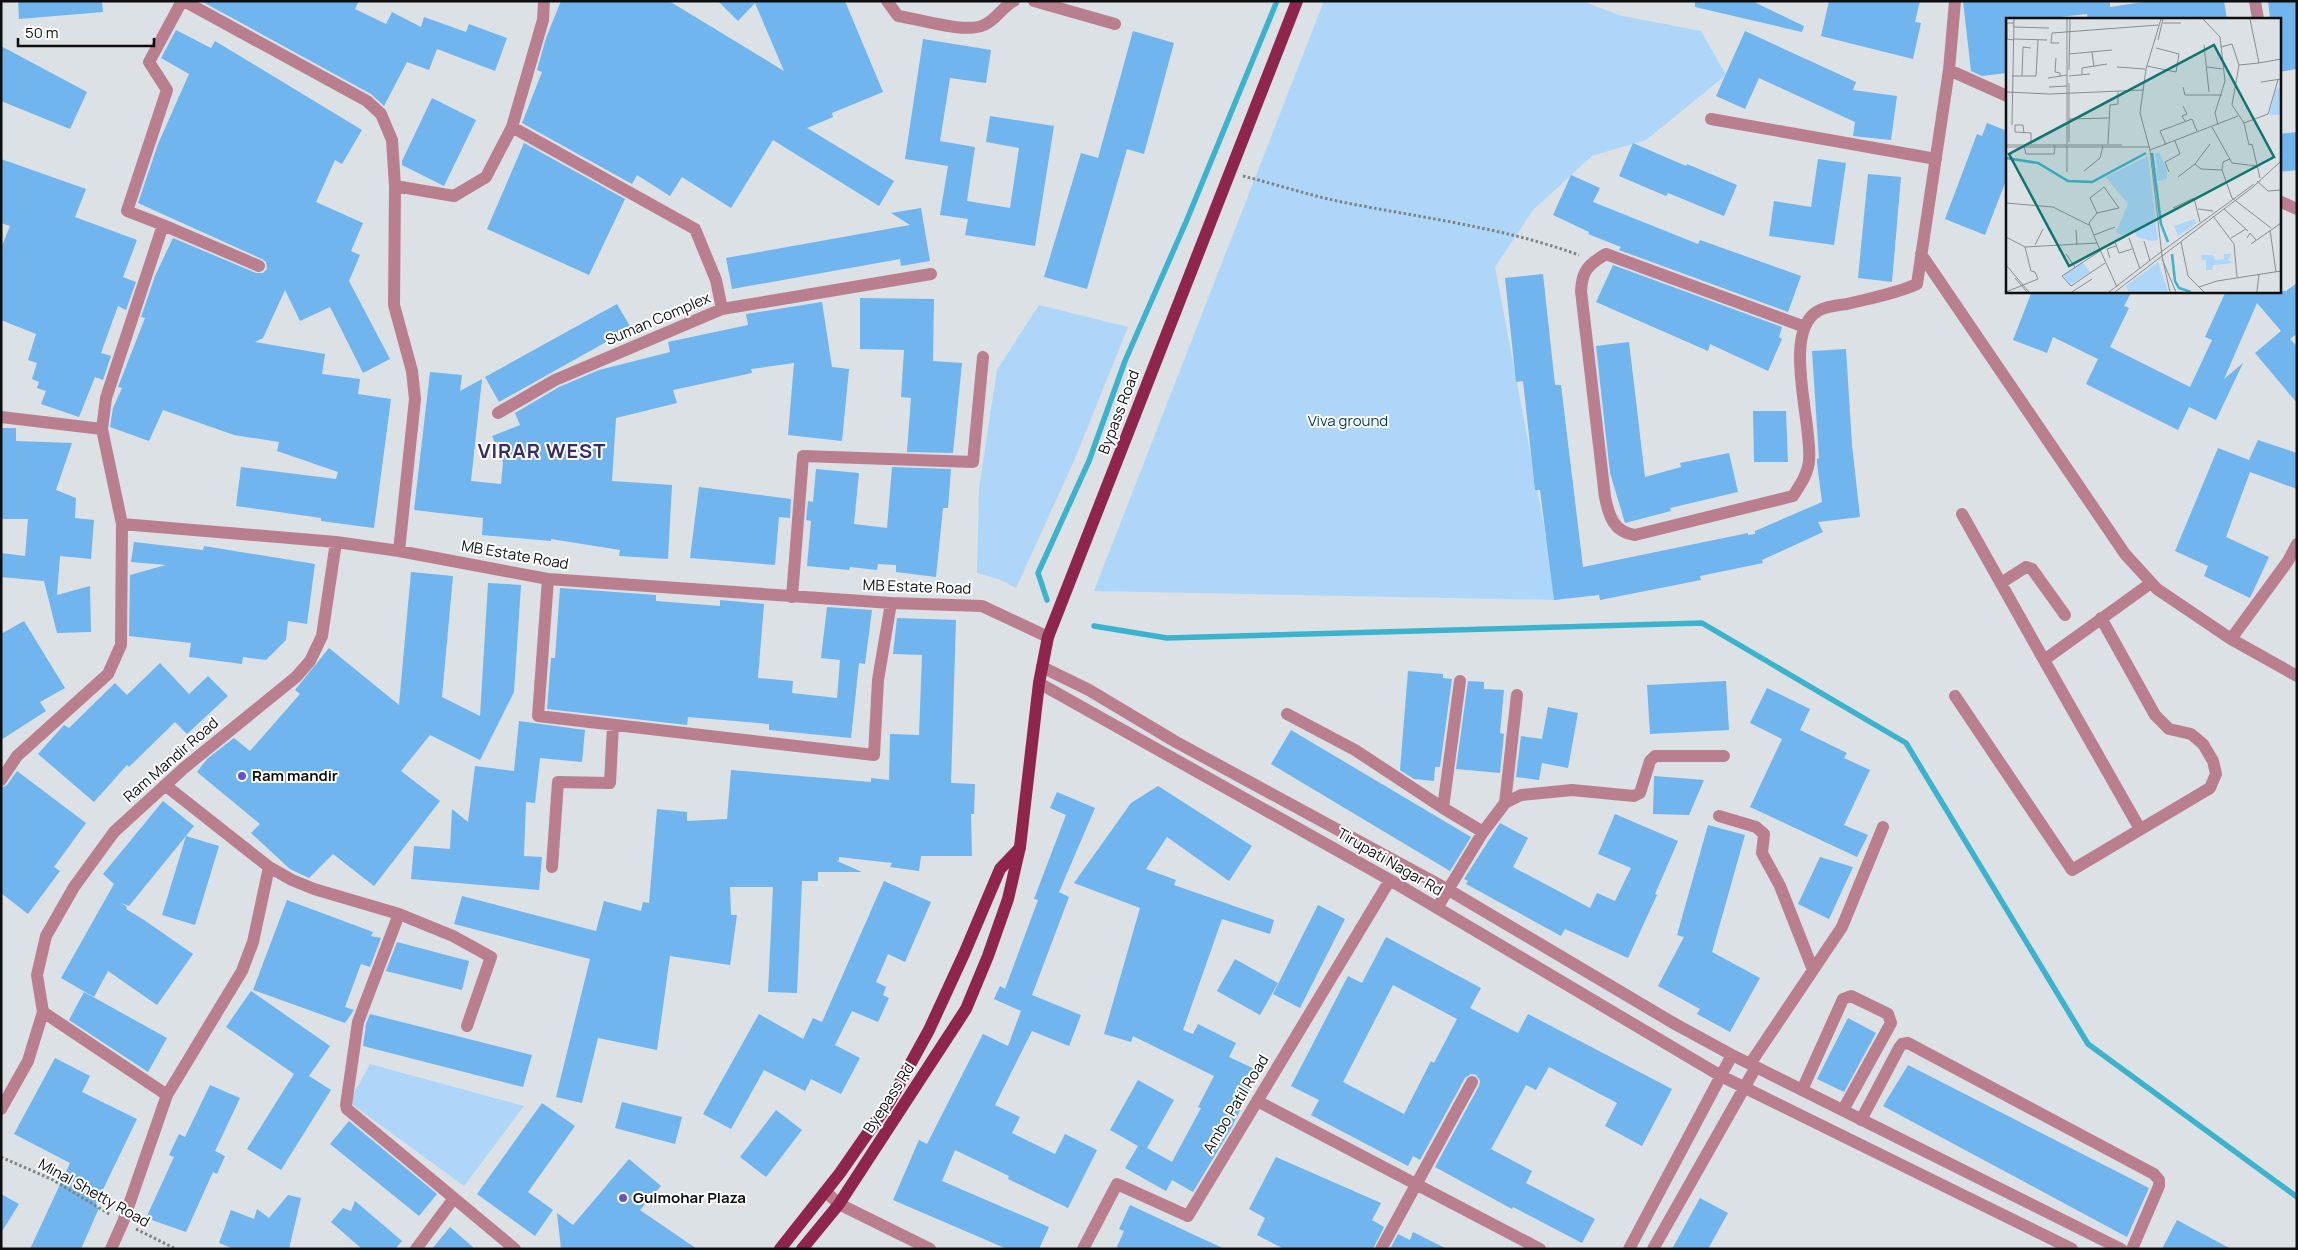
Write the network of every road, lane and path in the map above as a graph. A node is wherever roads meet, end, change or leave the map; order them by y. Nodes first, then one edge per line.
1 (183, 1) edge
2 (544, 1) edge
3 (887, 1) edge
4 (1014, 1) edge
5 (1034, 1) edge
6 (1297, 1) edge
7 (1955, 1) edge
8 (2255, 1) edge
9 (2258, 18) edge
10 (1115, 24) dead end
11 (1949, 70) junction
12 (2006, 96) edge
13 (1711, 119) dead end
14 (512, 127) junction
15 (1936, 160) junction
16 (1230, 172) junction
17 (395, 186) junction
18 (2280, 201) edge
19 (2297, 209) edge
20 (163, 225) junction
21 (1921, 254) junction
22 (1594, 261) junction
23 (259, 266) dead end
24 (931, 274) dead end
25 (722, 309) junction
26 (1804, 327) junction
27 (982, 357) dead end
28 (498, 412) dead end
29 (1, 417) edge
30 (102, 429) junction
31 (1962, 514) dead end
32 (122, 524) junction
33 (336, 542) junction
34 (2297, 544) edge
35 (399, 551) junction
36 (548, 579) junction
37 (2001, 583) junction
38 (2151, 583) junction
39 (792, 597) junction
40 (892, 603) junction
41 (2065, 615) dead end
42 (2101, 618) junction
43 (1048, 636) junction
44 (2231, 639) junction
45 (2044, 660) junction
46 (1042, 667) junction
47 (2297, 676) edge
48 (1460, 681) dead end
49 (1038, 683) junction
50 (1517, 695) dead end
51 (1955, 696) dead end
52 (1286, 714) dead end
53 (613, 725) junction
54 (1724, 756) dead end
55 (1, 780) edge
56 (165, 785) junction
57 (1505, 803) junction
58 (1443, 808) junction
59 (1718, 816) dead end
60 (1883, 827) dead end
61 (2140, 829) junction
62 (1483, 832) junction
63 (1020, 848) junction
64 (269, 867) junction
65 (552, 867) dead end
66 (1390, 880) junction
67 (1447, 889) junction
68 (1437, 908) junction
69 (399, 914) junction
70 (1813, 970) junction
71 (43, 1012) junction
72 (467, 1026) dead end
73 (1732, 1055) junction
74 (1753, 1066) junction
75 (1722, 1076) junction
76 (1472, 1082) dead end
77 (1744, 1087) junction
78 (1802, 1090) junction
79 (167, 1096) junction
80 (1257, 1101) junction
81 (1, 1109) edge
82 (1843, 1110) junction
83 (1861, 1120) junction
84 (1, 1157) edge
85 (1416, 1185) junction
86 (826, 1192) junction
87 (454, 1198) junction
88 (839, 1204) junction
89 (123, 1222) junction
90 (2056, 1245) edge
91 (112, 1249) edge
92 (176, 1249) edge
93 (416, 1249) edge
94 (515, 1249) edge
95 (780, 1249) edge
96 (802, 1249) edge
97 (930, 1249) edge
98 (1083, 1249) edge
99 (1381, 1249) edge
100 (1540, 1249) edge
101 (1628, 1249) edge
102 (1653, 1249) edge
103 (2072, 1249) edge
104 (2121, 1249) edge
105 (2132, 1249) edge

1 - 17 street
1 - 20 street
2 - 14 street
3 - 4 street
5 - 10 street
6 - 16 main road, Bypass Road
7 - 11 street
8 - 9 street
11 - 12 street
11 - 15 street
13 - 15 street
14 - 17 street
14 - 25 street
15 - 21 street
16 - 22 path
16 - 43 main road, Bypass Road
17 - 35 street
18 - 19 street
20 - 23 street
20 - 30 street
21 - 26 street
21 - 38 street
22 - 26 street
22 - 26 street
24 - 25 street, Suman Complex
25 - 28 street, Suman Complex
27 - 39 street
29 - 30 street
30 - 32 street
31 - 37 street
32 - 33 street, MB Estate Road
32 - 55 street
33 - 35 street, MB Estate Road
33 - 56 street, Ram Mandir Road
34 - 44 street
35 - 36 street, MB Estate Road
36 - 39 street, MB Estate Road
36 - 53 street
37 - 41 street
37 - 45 street
38 - 42 street
38 - 44 street
39 - 40 street, MB Estate Road
40 - 43 street, MB Estate Road
40 - 53 street
42 - 45 street
42 - 61 street
43 - 46 main road, Bypass Road
44 - 47 street
45 - 61 street
46 - 49 main road, Bypass Road
46 - 67 street
48 - 58 street
49 - 63 main road, Bypass Road
49 - 66 street, Tirupati Nagar Rd
50 - 57 street
51 - 61 street
52 - 58 street
53 - 65 street
54 - 57 street
56 - 64 street
56 - 71 street, Ram Mandir Road
57 - 62 street
58 - 62 street
59 - 70 street
60 - 70 street
62 - 67 street
63 - 86 main road
63 - 88 main road, Byepass Rd
64 - 69 street
64 - 79 street
66 - 68 street, Tirupati Nagar Rd
66 - 80 street, Ambo Patil Road
67 - 68 street
67 - 73 street
68 - 75 street, Tirupati Nagar Rd
69 - 72 street
69 - 87 street
70 - 74 street
71 - 79 street
71 - 81 street
73 - 74 street
73 - 75 street
74 - 77 street
74 - 78 street
75 - 77 street, Tirupati Nagar Rd
75 - 101 street
76 - 85 street
77 - 90 street, Tirupati Nagar Rd
77 - 102 street
78 - 82 street
78 - 82 street
79 - 89 street
80 - 85 street
80 - 98 street, Ambo Patil Road
82 - 83 street
83 - 104 street
83 - 105 street
84 - 89 path, Minal Shetty Road
85 - 99 street
85 - 100 street
86 - 88 street
86 - 95 main road
87 - 93 street
87 - 94 street
88 - 96 main road
88 - 97 street
89 - 91 street
89 - 92 path, Minal Shetty Road
90 - 103 street, Tirupati Nagar Rd

